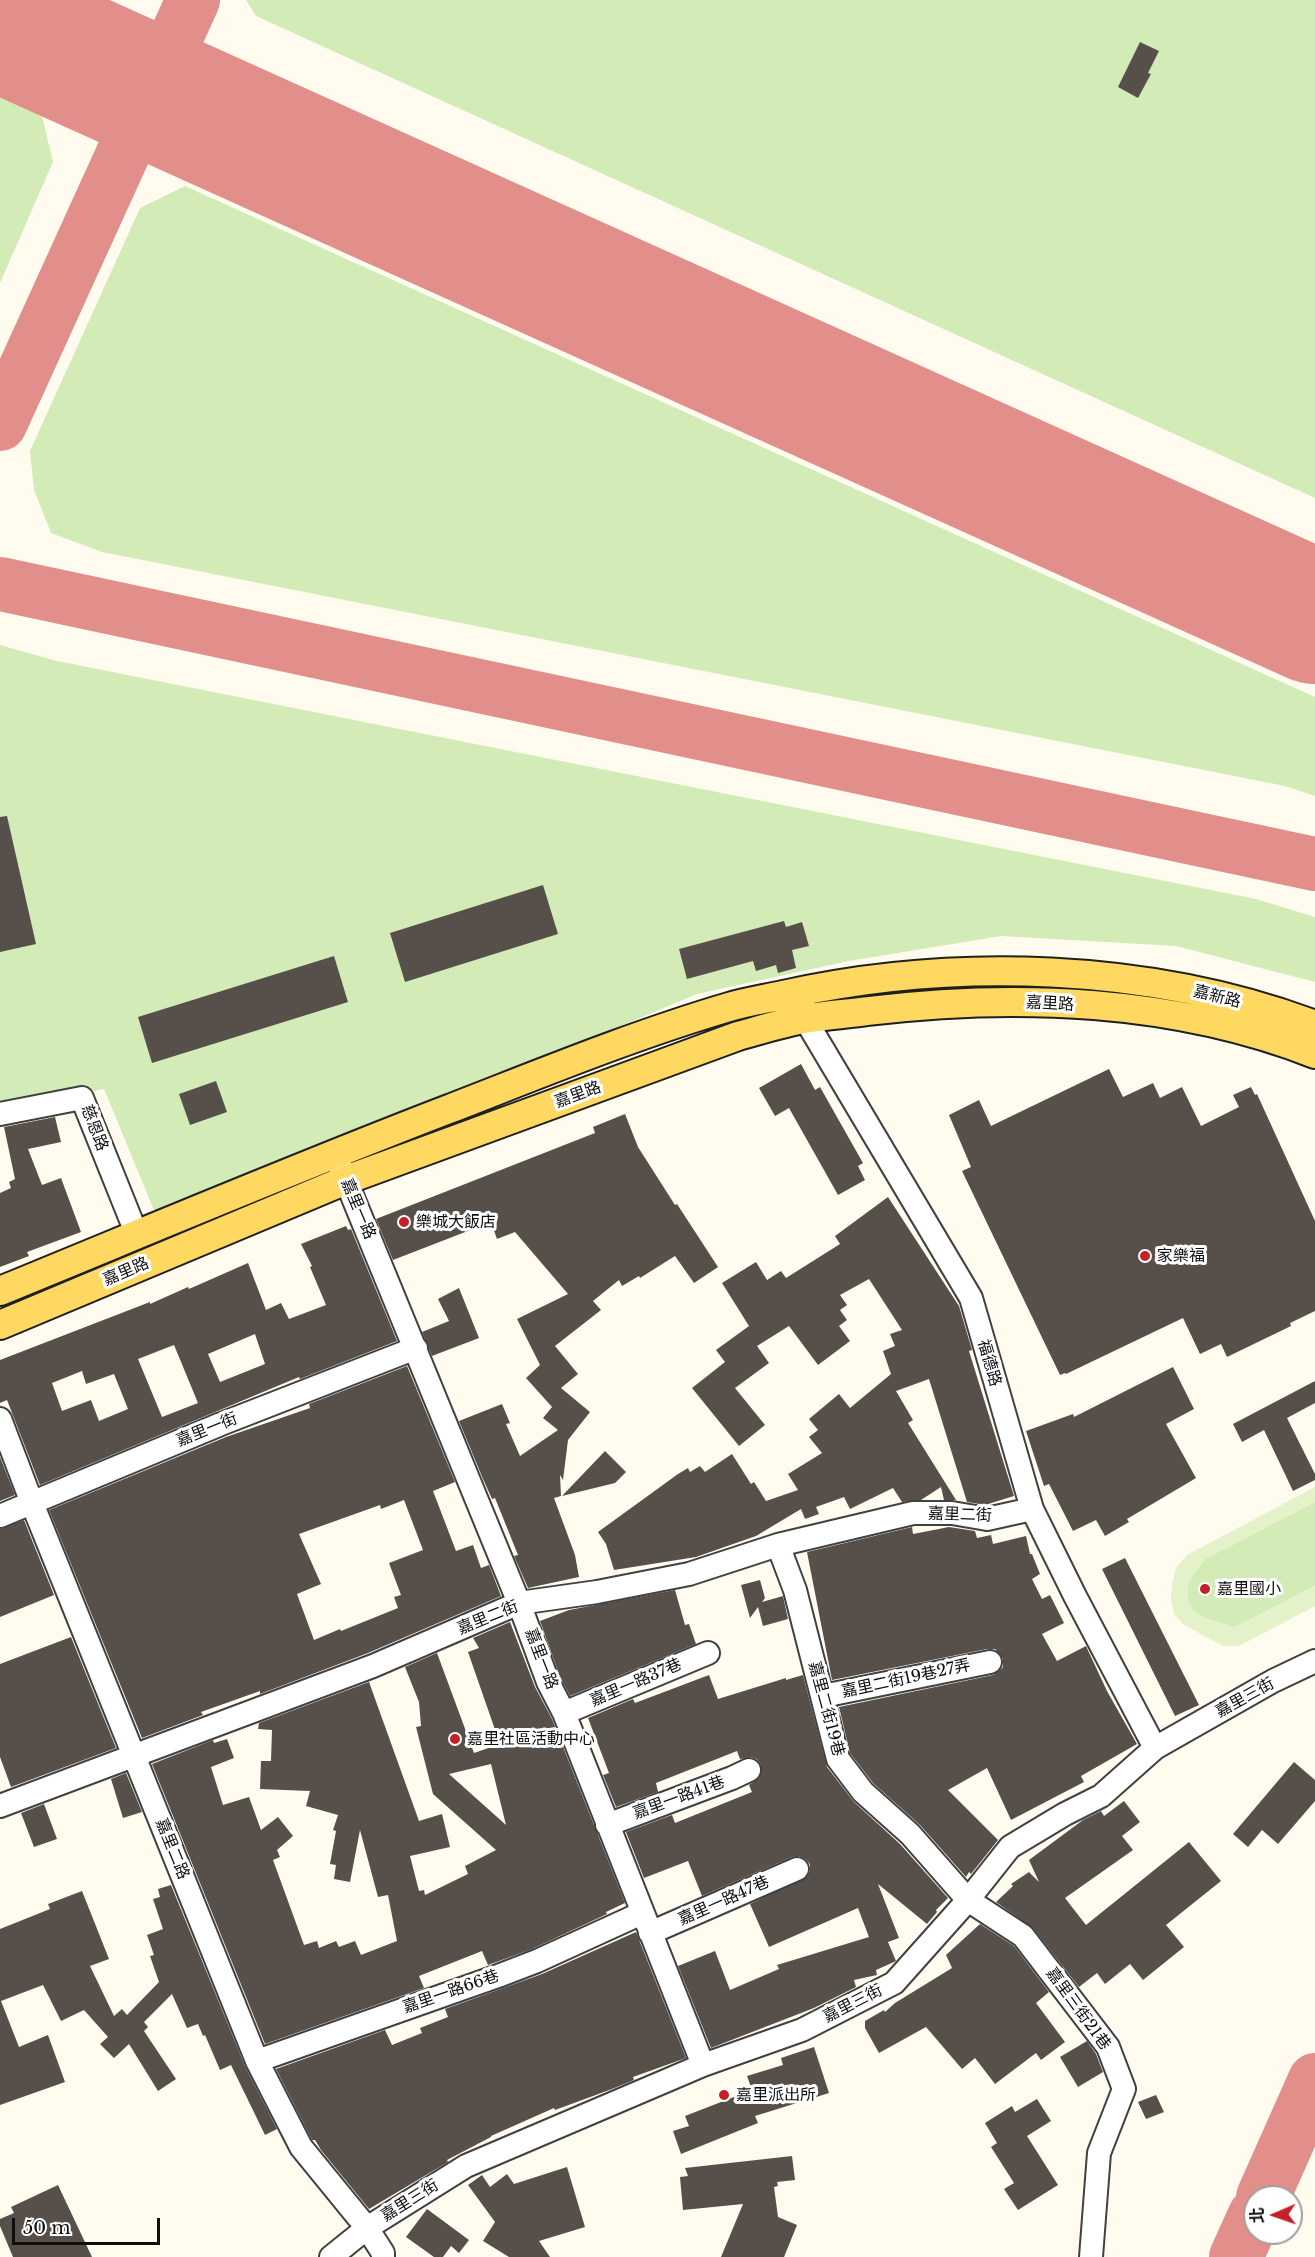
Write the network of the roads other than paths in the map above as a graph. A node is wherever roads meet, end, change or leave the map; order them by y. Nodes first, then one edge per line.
1 (1117, 978) joint
2 (802, 990) junction
3 (1185, 1017) joint
4 (805, 1019) junction
5 (1315, 1025) edge
6 (1315, 1054) edge
7 (0, 1114) edge
8 (335, 1153) junction
9 (346, 1180) junction
10 (137, 1234) junction
11 (0, 1291) edge
12 (0, 1324) edge
13 (416, 1348) junction
14 (0, 1419) edge
15 (32, 1503) junction
16 (1032, 1509) junction
17 (0, 1516) edge
18 (778, 1545) junction
19 (519, 1603) junction
20 (708, 1653) dead end
21 (1315, 1661) edge
22 (990, 1662) dead end
23 (823, 1696) junction
24 (564, 1713) junction
25 (1155, 1748) junction
26 (135, 1756) junction
27 (749, 1770) dead end
28 (0, 1806) edge
29 (607, 1825) junction
30 (797, 1869) dead end
31 (968, 1900) junction
32 (646, 1923) junction
33 (256, 2061) junction
34 (703, 2065) junction
35 (368, 2228) junction
36 (331, 2257) edge
37 (383, 2257) edge
38 (1091, 2257) edge

1 - 2 main road, 嘉里路
1 - 5 main road, 嘉新路
2 - 4 street, 福德路
2 - 8 main road, 嘉里路
3 - 4 main road, 嘉里路
3 - 6 main road, 嘉新路
4 - 9 main road, 嘉里路
4 - 16 street, 福德路
7 - 10 street, 慈恩路
8 - 9 street, 嘉里一路
8 - 10 main road, 嘉里路
9 - 12 main road, 嘉里路
9 - 13 street, 嘉里一路
10 - 11 main road, 嘉里路
13 - 15 street, 嘉里一街
13 - 19 street, 嘉里一路
14 - 15 street, 嘉里二路
15 - 17 street, 嘉里一街
15 - 26 street, 嘉里二路
16 - 18 street, 嘉里二街
16 - 25 street, 福德路
18 - 19 street, 嘉里二街
18 - 23 street, 嘉里二街19巷
19 - 24 street, 嘉里一路
19 - 26 street, 嘉里二街
20 - 24 street, 嘉里一路37巷
21 - 25 street, 嘉里三街
22 - 23 street, 嘉里二街19巷27弄
23 - 31 street, 嘉里二街19巷
24 - 29 street, 嘉里一路
25 - 31 street, 嘉里三街
26 - 28 street, 嘉里二街
26 - 33 street, 嘉里二路
27 - 29 street, 嘉里一路41巷
29 - 32 street, 嘉里一路
30 - 32 street, 嘉里一路47巷
31 - 34 street, 嘉里三街
31 - 38 street, 嘉里三街21巷
32 - 33 street, 嘉里一路66巷
32 - 34 street, 嘉里一路
33 - 35 street, 嘉里二路
34 - 35 street, 嘉里三街
35 - 36 street, 嘉里三街
35 - 37 street, 嘉里二路

